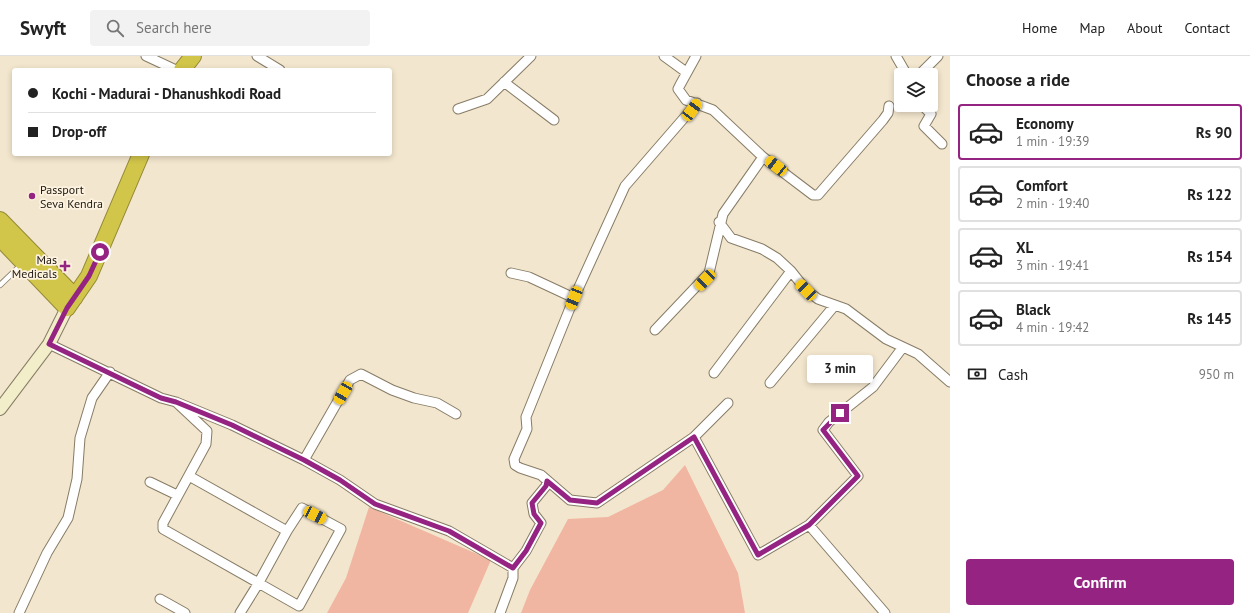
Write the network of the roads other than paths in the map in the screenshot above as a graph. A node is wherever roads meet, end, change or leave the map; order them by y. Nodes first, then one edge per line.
1 (146, 56) edge
2 (193, 56) edge
3 (257, 56) edge
4 (531, 56) edge
5 (664, 56) edge
6 (696, 56) edge
7 (896, 56) edge
8 (938, 56) edge
9 (172, 68) edge
10 (184, 68) edge
11 (277, 68) edge
12 (903, 68) edge
13 (925, 68) edge
14 (686, 72) junction
15 (504, 82) junction
16 (697, 102) junction
17 (889, 106) dead end
18 (458, 110) dead end
19 (929, 112) edge
20 (554, 120) dead end
21 (942, 144) dead end
22 (140, 156) edge
23 (764, 157) junction
24 (0, 220) edge
25 (719, 222) junction
26 (0, 238) edge
27 (24, 262) junction
28 (791, 272) junction
29 (511, 273) dead end
30 (0, 285) edge
31 (574, 298) junction
32 (71, 303) junction
33 (835, 305) junction
34 (655, 330) dead end
35 (49, 344) junction
36 (903, 346) junction
37 (110, 372) junction
38 (714, 373) dead end
39 (950, 382) edge
40 (770, 383) dead end
41 (176, 402) junction
42 (728, 403) dead end
43 (1, 406) edge
44 (456, 414) dead end
45 (694, 437) junction
46 (304, 460) junction
47 (189, 476) junction
48 (547, 481) junction
49 (150, 482) dead end
50 (177, 495) junction
51 (809, 525) junction
52 (287, 531) junction
53 (513, 568) junction
54 (258, 584) junction
55 (160, 598) dead end
56 (19, 613) edge
57 (185, 613) edge
58 (240, 613) edge
59 (500, 613) edge
60 (884, 613) edge

1 - 9 street
2 - 10 highway
3 - 11 street
4 - 15 street
5 - 14 street
6 - 14 street
7 - 12 street
8 - 13 street
14 - 16 street
15 - 18 street
15 - 20 street
16 - 23 street
16 - 31 street
17 - 23 street
19 - 21 street
22 - 32 highway
23 - 25 street
24 - 32 highway
25 - 28 street
25 - 34 street
26 - 27 highway
27 - 30 lane
27 - 32 highway
28 - 33 street
28 - 38 street
29 - 31 street
31 - 48 street
32 - 35 main road
33 - 36 street
33 - 40 street
35 - 37 street
35 - 43 main road
36 - 39 street
36 - 51 street
37 - 41 street
37 - 56 street
41 - 46 street
41 - 47 street
42 - 45 street
44 - 46 street
45 - 48 street
45 - 51 street
46 - 53 street
47 - 50 street
47 - 52 street
48 - 53 street
49 - 50 street
50 - 54 street
51 - 60 street
52 - 54 street
52 - 54 street
53 - 59 street
54 - 58 street
55 - 57 street

